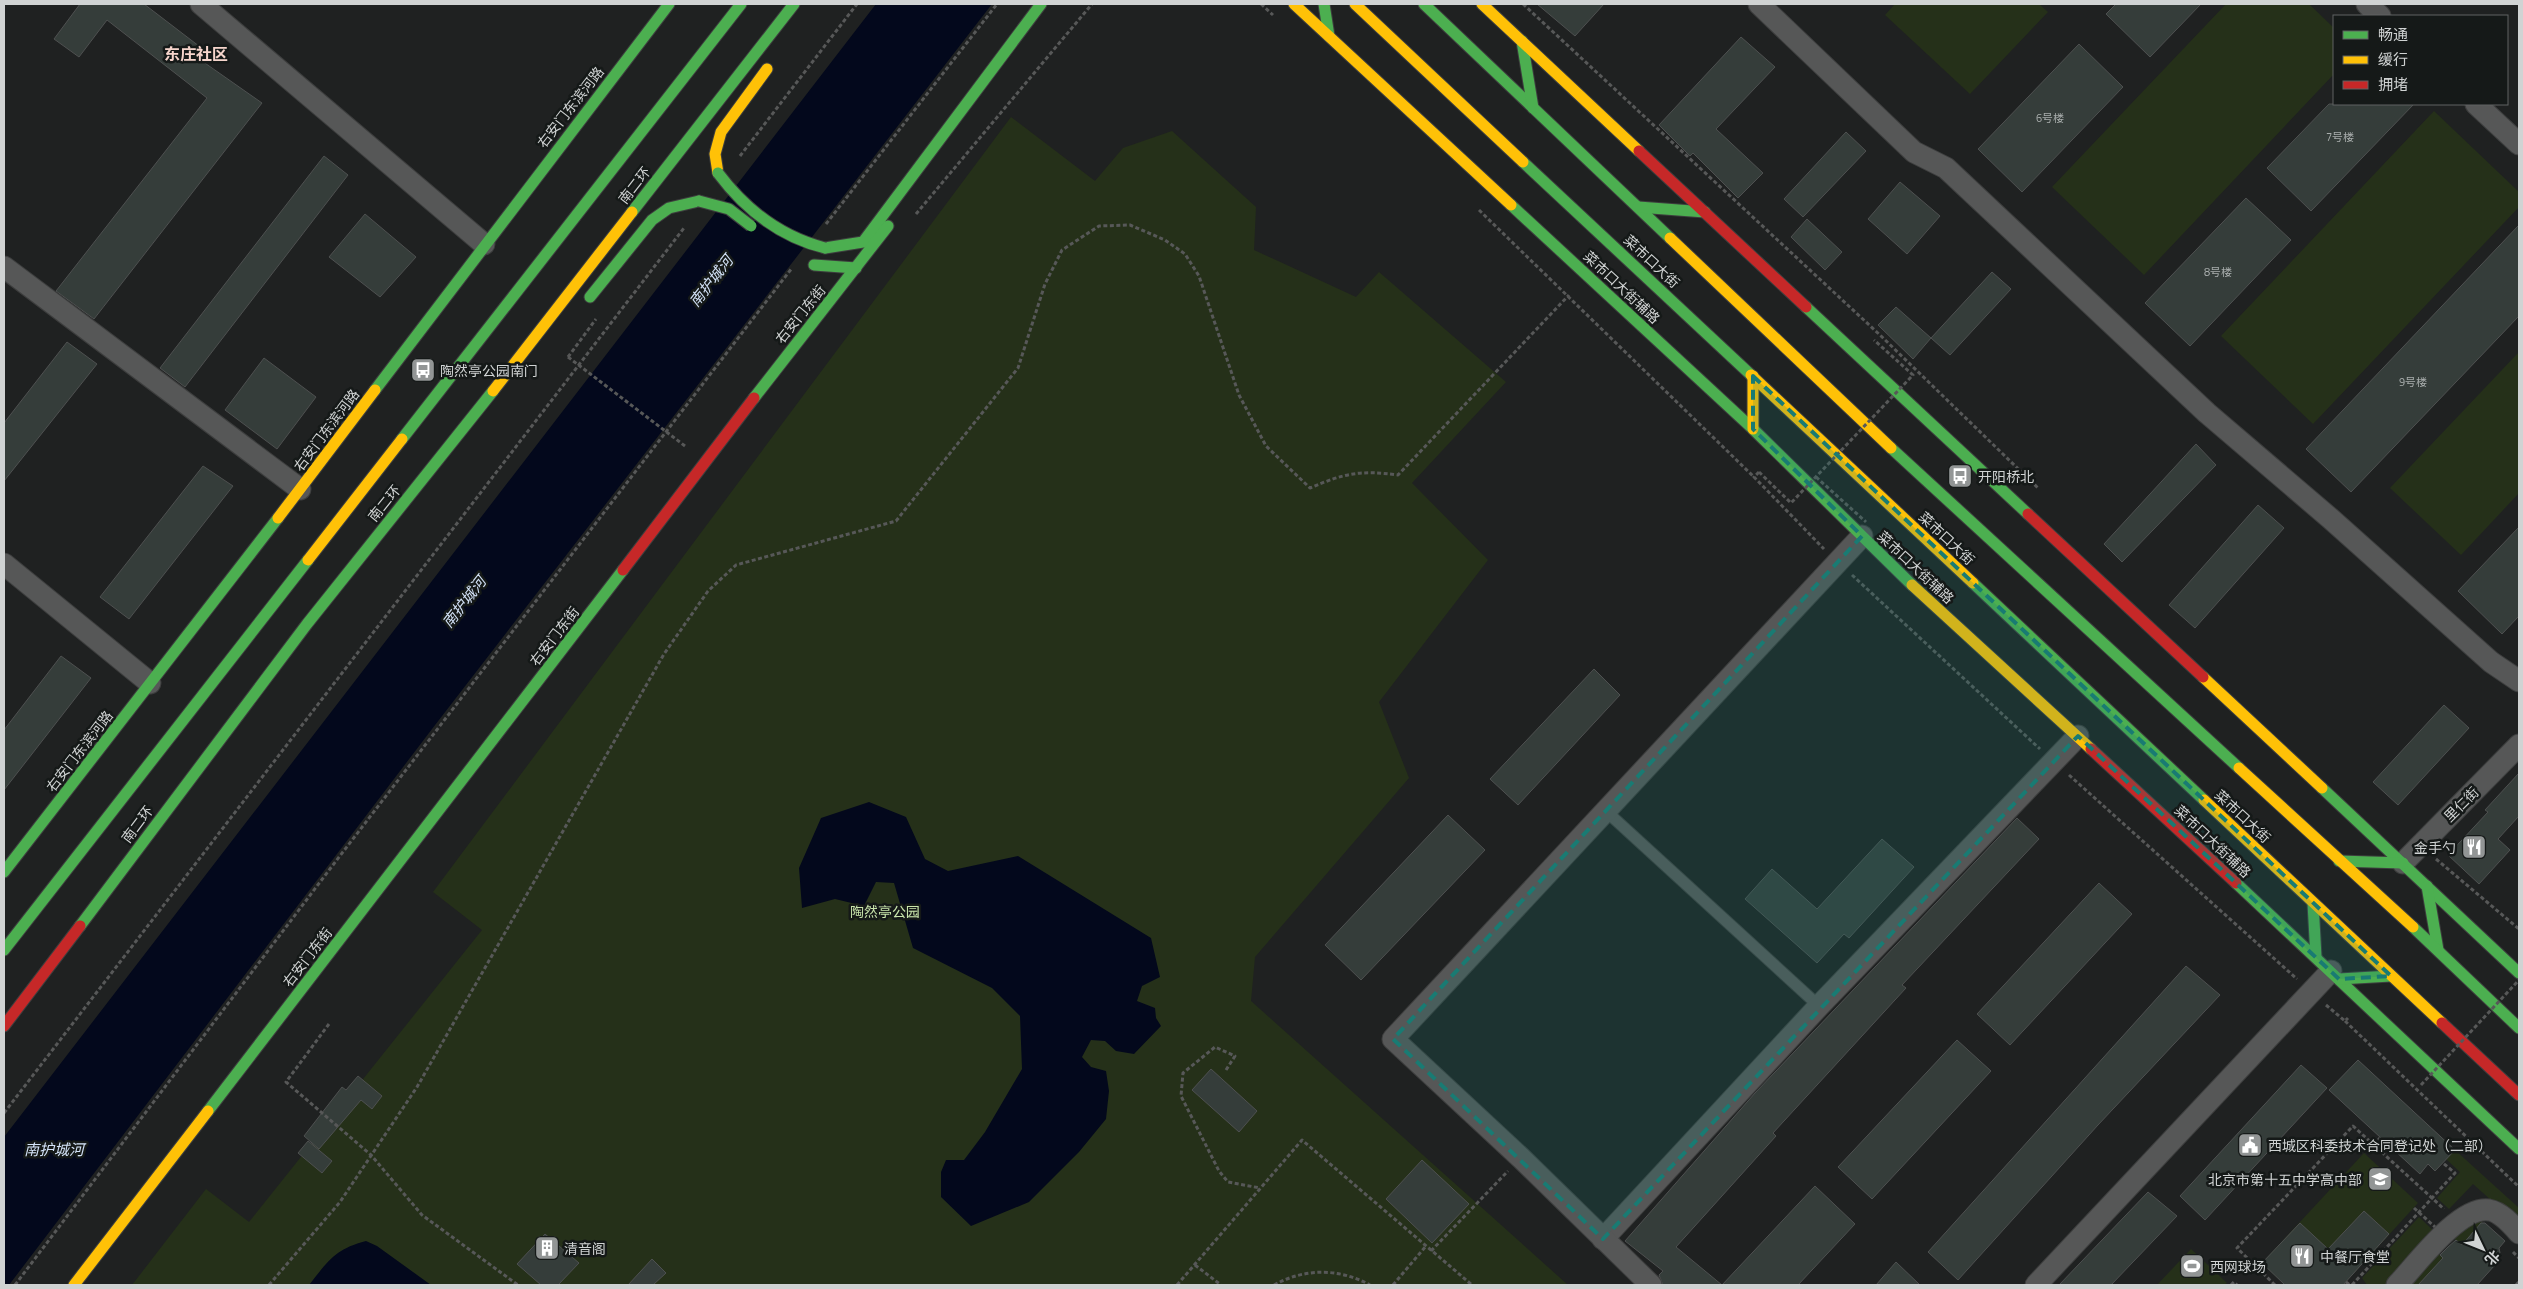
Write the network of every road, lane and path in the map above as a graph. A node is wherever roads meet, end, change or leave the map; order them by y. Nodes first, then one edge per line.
1 (201, 4) edge
2 (669, 4) edge
3 (741, 4) edge
4 (795, 4) edge
5 (857, 4) edge
6 (997, 4) edge
7 (1092, 4) edge
8 (1260, 4) edge
9 (1294, 4) edge
10 (1324, 4) edge
11 (1355, 4) edge
12 (1424, 4) edge
13 (1482, 4) edge
14 (1523, 4) edge
15 (1759, 4) edge
16 (2367, 4) edge
17 (1045, 8) edge
18 (2379, 15) edge
19 (1275, 17) dead end
20 (790, 32) dead end
21 (1329, 36) junction
22 (1522, 41) junction
23 (771, 63) dead end
24 (2477, 105) edge
25 (1533, 108) junction
26 (2519, 144) edge
27 (738, 159) dead end
28 (1476, 207) dead end
29 (1638, 207) junction
30 (1705, 212) junction
31 (914, 217) dead end
32 (690, 220) dead end
33 (824, 227) dead end
34 (759, 233) dead end
35 (484, 244) junction
36 (797, 263) joint
37 (4, 267) edge
38 (856, 268) junction
39 (1569, 295) junction
40 (582, 307) dead end
41 (555, 332) dead end
42 (1880, 335) junction
43 (568, 357) dead end
44 (519, 358) junction
45 (1753, 376) junction
46 (1753, 429) junction
47 (686, 446) dead end
48 (1758, 472) dead end
49 (1754, 477) dead end
50 (1816, 477) junction
51 (300, 489) junction
52 (2042, 492) dead end
53 (1864, 529) junction
54 (4, 564) edge
55 (2519, 681) edge
56 (150, 683) junction
57 (2078, 736) junction
58 (2519, 745) edge
59 (1607, 812) junction
60 (2420, 846) junction
61 (2339, 861) junction
62 (2403, 863) junction
63 (4, 872) edge
64 (2427, 886) junction
65 (2478, 892) junction
66 (2471, 900) dead end
67 (2313, 903) junction
68 (2519, 930) edge
69 (4, 950) edge
70 (2438, 950) junction
71 (2316, 957) junction
72 (2519, 973) edge
73 (2335, 975) junction
74 (2391, 976) junction
75 (2519, 980) edge
76 (1819, 1006) junction
77 (2345, 1021) dead end
78 (329, 1024) dead end
79 (4, 1026) edge
80 (2519, 1028) edge
81 (1226, 1070) dead end
82 (2421, 1085) dead end
83 (2519, 1095) edge
84 (4, 1113) edge
85 (2380, 1138) dead end
86 (2374, 1145) junction
87 (2519, 1149) edge
88 (371, 1155) junction
89 (1521, 1158) junction
90 (2443, 1163) dead end
91 (2519, 1187) edge
92 (1261, 1188) junction
93 (2433, 1198) junction
94 (2414, 1208) dead end
95 (2458, 1221) junction
96 (2435, 1227) dead end
97 (2519, 1233) edge
98 (1603, 1239) junction
99 (1426, 1246) junction
100 (1431, 1250) junction
101 (2372, 1253) dead end
102 (2378, 1258) junction
103 (1195, 1265) junction
104 (2346, 1282) dead end
105 (2519, 1282) edge
106 (15, 1285) edge
107 (74, 1285) edge
108 (269, 1285) edge
109 (518, 1285) edge
110 (1177, 1285) edge
111 (1221, 1285) edge
112 (1274, 1285) edge
113 (1370, 1285) edge
114 (1393, 1285) edge
115 (1472, 1285) edge
116 (1651, 1285) edge
117 (2036, 1285) edge
118 (2231, 1285) edge
119 (2237, 1285) edge
120 (2275, 1285) edge
121 (2351, 1285) edge
122 (2397, 1285) edge
123 (2516, 1285) edge

1 - 35 street
2 - 35 main road, 右安门东滨河路
3 - 69 main road, 南二环
4 - 20 main road
4 - 44 main road, 南二环
5 - 27 path
6 - 33 path
7 - 31 path
8 - 19 path
9 - 21 main road, 菜市口大街辅路
10 - 21 main road
11 - 45 main road, 菜市口大街
12 - 25 main road, 菜市口大街
13 - 22 main road
14 - 42 path
15 - 55 street
16 - 18 street
17 - 23 main road, bridge
17 - 38 main road, 右安门东街
21 - 46 main road, 菜市口大街辅路
22 - 25 main road
22 - 30 main road
24 - 26 street
25 - 29 main road, 菜市口大街
28 - 39 path
29 - 30 main road
29 - 61 main road, 菜市口大街
30 - 62 main road
32 - 84 path
34 - 40 main road, bridge
35 - 51 main road, 右安门东滨河路
36 - 38 main road
36 - 106 path
37 - 51 street
38 - 107 main road, 右安门东街
39 - 49 path
39 - 88 path
41 - 44 main road
42 - 50 path, bridge
42 - 52 path
43 - 47 path, bridge
44 - 79 main road, 南二环
45 - 46 main road
45 - 67 main road, 菜市口大街
46 - 53 main road, 菜市口大街辅路
48 - 50 path, bridge
50 - 53 path, bridge
51 - 56 main road, 右安门东滨河路
53 - 57 main road, 菜市口大街辅路
53 - 59 street
54 - 56 street
56 - 63 main road, 右安门东滨河路
57 - 71 main road, 菜市口大街辅路
57 - 76 street
58 - 60 street, 里仁街
59 - 76 lane
59 - 89 street
60 - 62 street, 里仁街
60 - 65 path
61 - 62 main road
61 - 70 main road, 菜市口大街
62 - 64 main road
64 - 70 main road
64 - 72 main road
65 - 66 path
65 - 68 path
67 - 71 main road
67 - 74 main road, 菜市口大街
70 - 80 main road, 菜市口大街
71 - 73 main road, 菜市口大街辅路
73 - 74 main road
73 - 87 main road, 菜市口大街辅路
73 - 117 street
74 - 83 main road, 菜市口大街
75 - 82 path, bridge
76 - 98 street
77 - 91 path
78 - 88 path
81 - 92 path
85 - 86 path
86 - 93 path
86 - 120 path
88 - 108 path
88 - 109 path
89 - 98 street
89 - 100 path
90 - 93 path
92 - 99 path
92 - 103 path
93 - 95 path
93 - 102 path
94 - 96 path, bridge
95 - 97 street
95 - 122 street
98 - 116 street
99 - 100 path
99 - 114 path
100 - 115 path
101 - 102 path
102 - 121 path
103 - 110 path
103 - 111 path
104 - 121 path
105 - 123 path
112 - 113 path
118 - 119 path

